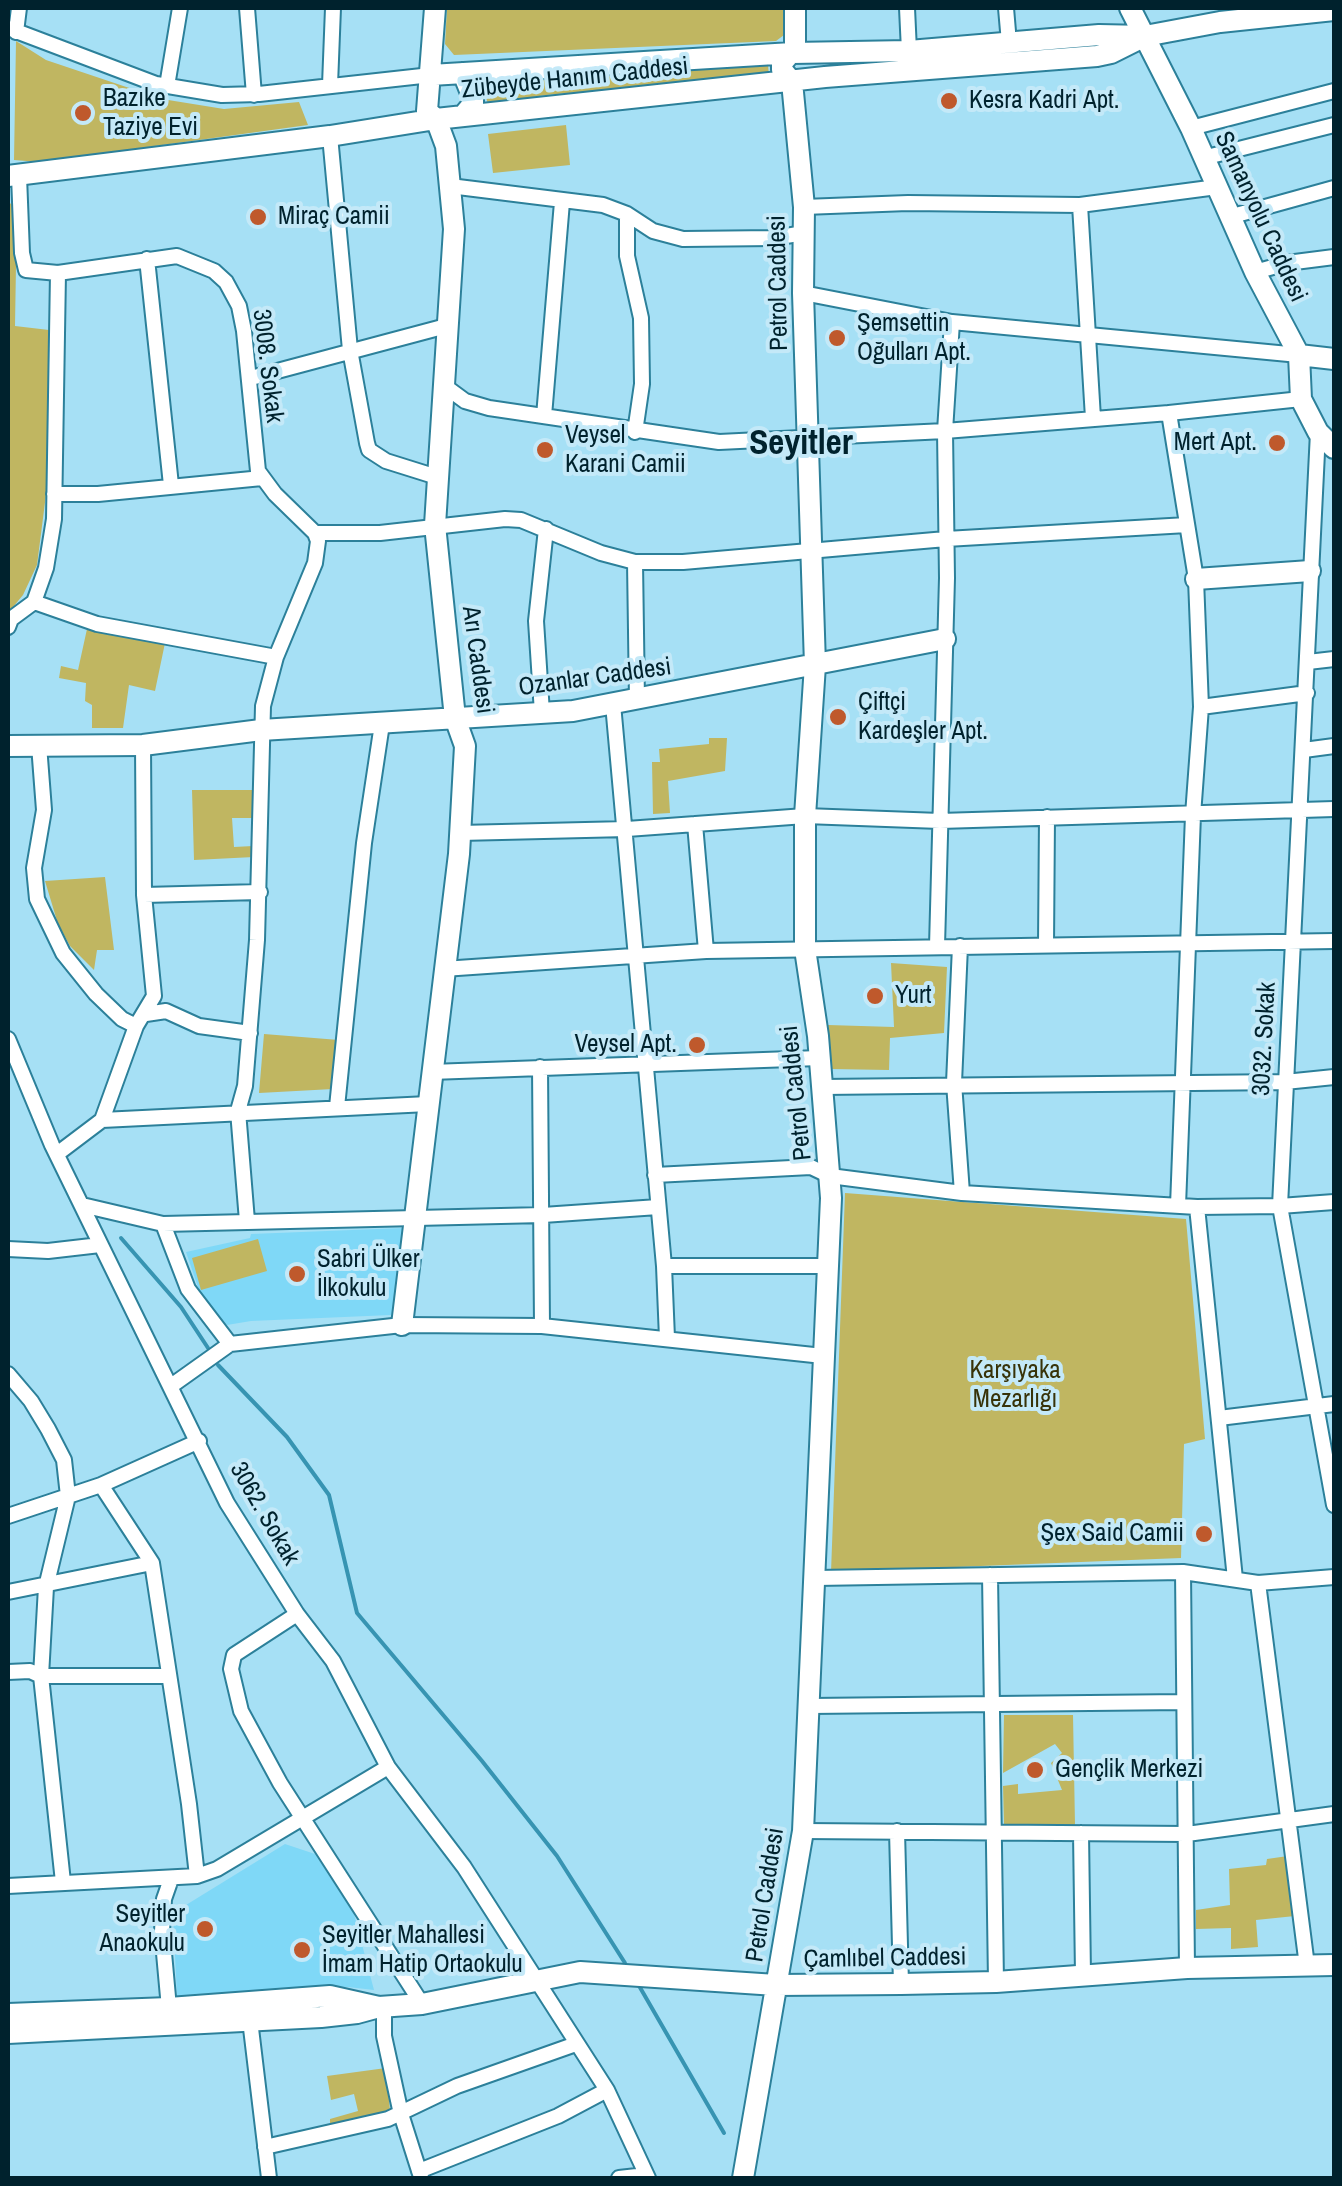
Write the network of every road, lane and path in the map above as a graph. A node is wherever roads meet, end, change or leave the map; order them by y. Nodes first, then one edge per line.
1 (19, 8) edge
2 (180, 8) edge
3 (247, 8) edge
4 (333, 8) edge
5 (436, 8) edge
6 (795, 8) edge
7 (907, 8) edge
8 (1006, 8) edge
9 (1130, 8) edge
10 (1334, 10) edge
11 (12, 30) edge
12 (1145, 36) junction
13 (1009, 43) junction
14 (909, 51) junction
15 (800, 53) junction
16 (463, 73) junction
17 (431, 75) junction
18 (799, 81) junction
19 (330, 85) junction
20 (167, 86) junction
21 (1334, 91) edge
22 (254, 94) junction
23 (463, 116) junction
24 (436, 119) junction
25 (1334, 124) edge
26 (1191, 128) junction
27 (330, 136) junction
28 (1204, 158) junction
29 (13, 176) edge
30 (450, 186) junction
31 (1216, 187) junction
32 (1334, 188) edge
33 (562, 202) junction
34 (1080, 205) junction
35 (804, 207) junction
36 (627, 214) junction
37 (1229, 217) junction
38 (804, 232) junction
39 (1334, 257) edge
40 (147, 260) junction
41 (1255, 272) junction
42 (58, 273) junction
43 (803, 293) junction
44 (952, 322) junction
45 (450, 325) junction
46 (1087, 337) junction
47 (350, 350) junction
48 (1299, 355) junction
49 (1334, 359) edge
50 (250, 378) junction
51 (446, 387) junction
52 (1301, 399) junction
53 (1170, 413) junction
54 (544, 416) junction
55 (1093, 418) junction
56 (945, 430) junction
57 (635, 432) junction
58 (1318, 432) junction
59 (809, 436) junction
60 (1334, 448) edge
61 (437, 477) junction
62 (262, 478) junction
63 (171, 485) junction
64 (54, 494) junction
65 (1188, 524) junction
66 (435, 525) junction
67 (546, 528) junction
68 (315, 533) junction
69 (946, 539) junction
70 (812, 552) junction
71 (636, 562) junction
72 (1310, 572) junction
73 (1196, 579) junction
74 (34, 602) junction
75 (8, 626) edge
76 (945, 639) junction
77 (276, 656) junction
78 (1334, 660) edge
79 (1308, 662) junction
80 (816, 664) junction
81 (1307, 694) junction
82 (638, 701) junction
83 (613, 704) junction
84 (1201, 708) junction
85 (542, 713) junction
86 (455, 718) junction
87 (382, 724) junction
88 (261, 730) junction
89 (143, 744) junction
90 (39, 745) junction
91 (8, 746) edge
92 (1334, 746) edge
93 (1304, 750) junction
94 (1334, 809) edge
95 (1300, 811) junction
96 (1192, 815) junction
97 (805, 816) junction
98 (1047, 817) junction
99 (940, 820) junction
100 (695, 824) junction
101 (627, 830) junction
102 (460, 834) junction
103 (260, 892) junction
104 (144, 895) junction
105 (1334, 940) edge
106 (1293, 943) junction
107 (1188, 944) junction
108 (938, 946) junction
109 (960, 946) junction
110 (1046, 946) junction
111 (805, 949) junction
112 (706, 951) junction
113 (635, 956) junction
114 (443, 969) junction
115 (141, 1020) junction
116 (250, 1033) junction
117 (8, 1038) edge
118 (819, 1058) junction
119 (645, 1065) junction
120 (540, 1068) junction
121 (431, 1072) junction
122 (1334, 1077) edge
123 (1183, 1082) junction
124 (1285, 1082) junction
125 (954, 1083) junction
126 (822, 1087) junction
127 (428, 1104) junction
128 (337, 1107) junction
129 (238, 1111) junction
130 (102, 1120) junction
131 (57, 1154) junction
132 (655, 1174) junction
133 (830, 1176) junction
134 (962, 1193) junction
135 (1334, 1202) edge
136 (82, 1205) junction
137 (1178, 1206) junction
138 (1280, 1206) junction
139 (1198, 1207) junction
140 (658, 1208) junction
141 (543, 1215) junction
142 (416, 1219) junction
143 (246, 1221) junction
144 (162, 1224) junction
145 (100, 1245) junction
146 (8, 1249) edge
147 (664, 1266) junction
148 (828, 1266) junction
149 (402, 1325) junction
150 (542, 1326) junction
151 (667, 1338) junction
152 (230, 1344) junction
153 (822, 1356) junction
154 (8, 1374) edge
155 (171, 1386) junction
156 (1334, 1404) edge
157 (1316, 1408) junction
158 (1220, 1418) junction
159 (199, 1441) junction
160 (101, 1485) junction
161 (68, 1496) junction
162 (1334, 1505) edge
163 (8, 1516) edge
164 (152, 1563) junction
165 (1183, 1572) junction
166 (990, 1575) junction
167 (1334, 1577) edge
168 (816, 1578) junction
169 (1235, 1578) junction
170 (1258, 1584) junction
171 (46, 1587) junction
172 (8, 1592) edge
173 (297, 1614) junction
174 (8, 1672) edge
175 (42, 1676) junction
176 (169, 1676) junction
177 (1184, 1702) junction
178 (810, 1706) junction
179 (994, 1706) junction
180 (388, 1768) junction
181 (1334, 1814) edge
182 (304, 1818) junction
183 (1289, 1821) junction
184 (802, 1831) junction
185 (897, 1831) junction
186 (996, 1832) junction
187 (1082, 1833) junction
188 (1187, 1834) junction
189 (196, 1876) junction
190 (171, 1879) junction
191 (64, 1882) junction
192 (8, 1886) edge
193 (1334, 1965) edge
194 (1307, 1966) junction
195 (1187, 1968) junction
196 (1083, 1975) junction
197 (536, 1980) junction
198 (996, 1982) junction
199 (902, 1984) junction
200 (776, 1986) junction
201 (422, 2004) junction
202 (169, 2008) junction
203 (382, 2008) junction
204 (8, 2014) edge
205 (250, 2020) junction
206 (8, 2033) edge
207 (576, 2044) junction
208 (607, 2090) junction
209 (400, 2114) junction
210 (265, 2148) junction
211 (420, 2175) edge
212 (647, 2177) edge
213 (269, 2178) edge
214 (620, 2178) edge
215 (743, 2178) edge

1 - 11 street
2 - 20 street
3 - 22 street
4 - 19 street
5 - 17 street, Arı Caddesi
6 - 15 street, Petrol Caddesi
7 - 14 street
8 - 13 street
9 - 12 street, Samanyolu Caddesi
10 - 12 street, Zübeyde Hanım Caddesi
11 - 20 street
12 - 13 street, Zübeyde Hanım Caddesi
12 - 18 street, Zübeyde Hanım Caddesi
12 - 26 street, Samanyolu Caddesi
13 - 14 street, Zübeyde Hanım Caddesi
14 - 15 street, Zübeyde Hanım Caddesi
15 - 16 street, Zübeyde Hanım Caddesi
15 - 18 street, Petrol Caddesi
16 - 17 street, Zübeyde Hanım Caddesi
16 - 23 street
17 - 19 street
17 - 24 street, Arı Caddesi
18 - 23 street, Zübeyde Hanım Caddesi
18 - 35 street, Petrol Caddesi
19 - 22 street
20 - 22 street
21 - 26 street
23 - 24 street, Zübeyde Hanım Caddesi
24 - 27 street, Zübeyde Hanım Caddesi
24 - 30 street, Arı Caddesi
25 - 28 street
26 - 28 street, Samanyolu Caddesi
27 - 29 street, Zübeyde Hanım Caddesi
27 - 47 street
28 - 31 street, Samanyolu Caddesi
29 - 42 street
30 - 33 street
30 - 45 street, Arı Caddesi
31 - 34 street
31 - 37 street, Samanyolu Caddesi
32 - 37 street
33 - 36 street
33 - 54 street
34 - 35 street
34 - 46 street
35 - 38 street, Petrol Caddesi
36 - 38 street
36 - 57 street
37 - 41 street, Samanyolu Caddesi
38 - 43 street, Petrol Caddesi
39 - 41 street
40 - 42 street, 3008. Sokak
40 - 50 street, 3008. Sokak
40 - 63 street
41 - 48 street, Samanyolu Caddesi
42 - 64 street
43 - 44 street
43 - 59 street, Petrol Caddesi
44 - 46 street
44 - 56 street
45 - 47 street
45 - 51 street, Arı Caddesi
46 - 48 street
46 - 55 street
47 - 50 street
47 - 61 street
48 - 49 street
48 - 52 street, Samanyolu Caddesi
50 - 62 street, 3008. Sokak
51 - 54 street
51 - 61 street, Arı Caddesi
52 - 53 street
52 - 58 street, Samanyolu Caddesi
53 - 55 street
53 - 65 street
54 - 57 street
55 - 56 street
56 - 59 street
56 - 69 street
57 - 59 street
58 - 60 street, Samanyolu Caddesi
58 - 72 street, 3032. Sokak
59 - 70 street, Petrol Caddesi
61 - 66 street, Arı Caddesi
62 - 63 street
62 - 68 street
63 - 64 street
64 - 74 street
65 - 69 street
65 - 73 street
66 - 67 street
66 - 68 street
66 - 86 street, Arı Caddesi
67 - 71 street
67 - 85 street
68 - 77 street
69 - 70 street
69 - 76 street
70 - 71 street
70 - 80 street, Petrol Caddesi
71 - 82 street
72 - 73 street
72 - 79 street, 3032. Sokak
73 - 84 street
74 - 75 street
74 - 77 street
76 - 80 street, Ozanlar Caddesi
76 - 99 street
77 - 88 street
78 - 79 street
79 - 81 street, 3032. Sokak
80 - 82 street, Ozanlar Caddesi
80 - 97 street, Petrol Caddesi
81 - 84 street
81 - 93 street, 3032. Sokak
82 - 83 street, Ozanlar Caddesi
83 - 85 street, Ozanlar Caddesi
83 - 101 street
84 - 96 street
85 - 86 street, Ozanlar Caddesi
86 - 87 street, Ozanlar Caddesi
86 - 102 street, Arı Caddesi
87 - 88 street, Ozanlar Caddesi
87 - 128 street
88 - 89 street, Ozanlar Caddesi
88 - 103 street
89 - 90 street, Ozanlar Caddesi
89 - 104 street
90 - 91 street, Ozanlar Caddesi
90 - 115 street
92 - 93 street
93 - 95 street, 3032. Sokak
94 - 95 street
95 - 96 street
95 - 106 street, 3032. Sokak
96 - 98 street
96 - 107 street
97 - 99 street
97 - 100 street
97 - 111 street, Petrol Caddesi
98 - 99 street
98 - 110 street
99 - 108 street
100 - 101 street
100 - 112 street
101 - 102 street
101 - 113 street
102 - 114 street, Arı Caddesi
103 - 104 street
103 - 116 street
104 - 115 street
105 - 106 street
106 - 107 street
106 - 124 street, 3032. Sokak
107 - 110 street
107 - 123 street
108 - 109 street
108 - 111 street
109 - 110 street
109 - 125 street
111 - 112 street
111 - 118 street, Petrol Caddesi
112 - 113 street
113 - 114 street
113 - 119 street
114 - 121 street, Arı Caddesi
115 - 116 street
115 - 130 street
116 - 129 street
117 - 131 street, 3062. Sokak
118 - 119 street
118 - 126 street, Petrol Caddesi
119 - 120 street
119 - 132 street
120 - 121 street
120 - 141 street
121 - 127 street, Arı Caddesi
122 - 124 street
123 - 124 street
123 - 125 street
123 - 137 street
124 - 138 street, 3032. Sokak
125 - 126 street
125 - 134 street
126 - 133 street, Petrol Caddesi
127 - 128 street
127 - 142 street, Arı Caddesi
128 - 129 street
129 - 130 street
129 - 143 street
130 - 131 street
131 - 136 street, 3062. Sokak
132 - 133 street
132 - 140 street
133 - 134 street
133 - 148 street, Petrol Caddesi
134 - 137 street
135 - 138 street
136 - 144 street
136 - 145 street, 3062. Sokak
137 - 139 street
138 - 139 street
138 - 157 street, 3032. Sokak
139 - 158 street
140 - 141 street
140 - 147 street
141 - 142 street
141 - 150 street
142 - 143 street
142 - 149 street, Arı Caddesi
143 - 144 street
144 - 152 street
145 - 146 street
145 - 155 street, 3062. Sokak
147 - 148 street
147 - 151 street
148 - 153 street, Petrol Caddesi
149 - 150 street
149 - 152 street
150 - 151 street
151 - 153 street
152 - 155 street
153 - 168 street, Petrol Caddesi
154 - 161 street
155 - 159 street, 3062. Sokak
156 - 157 street
157 - 158 street
157 - 162 street, 3032. Sokak
158 - 169 street
159 - 160 street
159 - 173 street, 3062. Sokak
160 - 161 street
160 - 164 street
161 - 163 street
161 - 171 street
164 - 171 street
164 - 176 street
165 - 166 street
165 - 169 street
165 - 177 street
166 - 168 street
166 - 179 street
167 - 170 street
168 - 178 street, Petrol Caddesi
169 - 170 street
170 - 183 street
171 - 172 street
171 - 175 street
173 - 180 street, 3062. Sokak
173 - 182 street
174 - 175 street
175 - 176 street
175 - 191 street
176 - 189 street
177 - 179 street
177 - 188 street
178 - 179 street
178 - 184 street, Petrol Caddesi
179 - 186 street
180 - 182 street
180 - 197 street, 3062. Sokak
181 - 183 street
182 - 189 street
182 - 201 street
183 - 188 street
183 - 194 street
184 - 185 street
184 - 200 street, Petrol Caddesi
185 - 186 street
185 - 199 street
186 - 187 street
186 - 198 street
187 - 188 street
187 - 196 street
188 - 195 street
189 - 190 street
190 - 191 street
190 - 202 street
191 - 192 street
193 - 194 street, Çamlıbel Caddesi
194 - 195 street, Çamlıbel Caddesi
195 - 196 street, Çamlıbel Caddesi
196 - 198 street, Çamlıbel Caddesi
197 - 200 street, Çamlıbel Caddesi
197 - 201 street, Çamlıbel Caddesi
197 - 207 street, 3062. Sokak
198 - 199 street, Çamlıbel Caddesi
199 - 200 street, Çamlıbel Caddesi
200 - 215 street, Petrol Caddesi
201 - 203 street, Çamlıbel Caddesi
202 - 203 street, Çamlıbel Caddesi
202 - 204 street, Çamlıbel Caddesi
203 - 205 street, Çamlıbel Caddesi
203 - 209 street
205 - 206 street, Çamlıbel Caddesi
205 - 210 street
207 - 208 street, 3062. Sokak
207 - 209 street
208 - 211 street
208 - 212 street, 3062. Sokak
209 - 210 street
209 - 211 street
210 - 213 street
212 - 214 street

